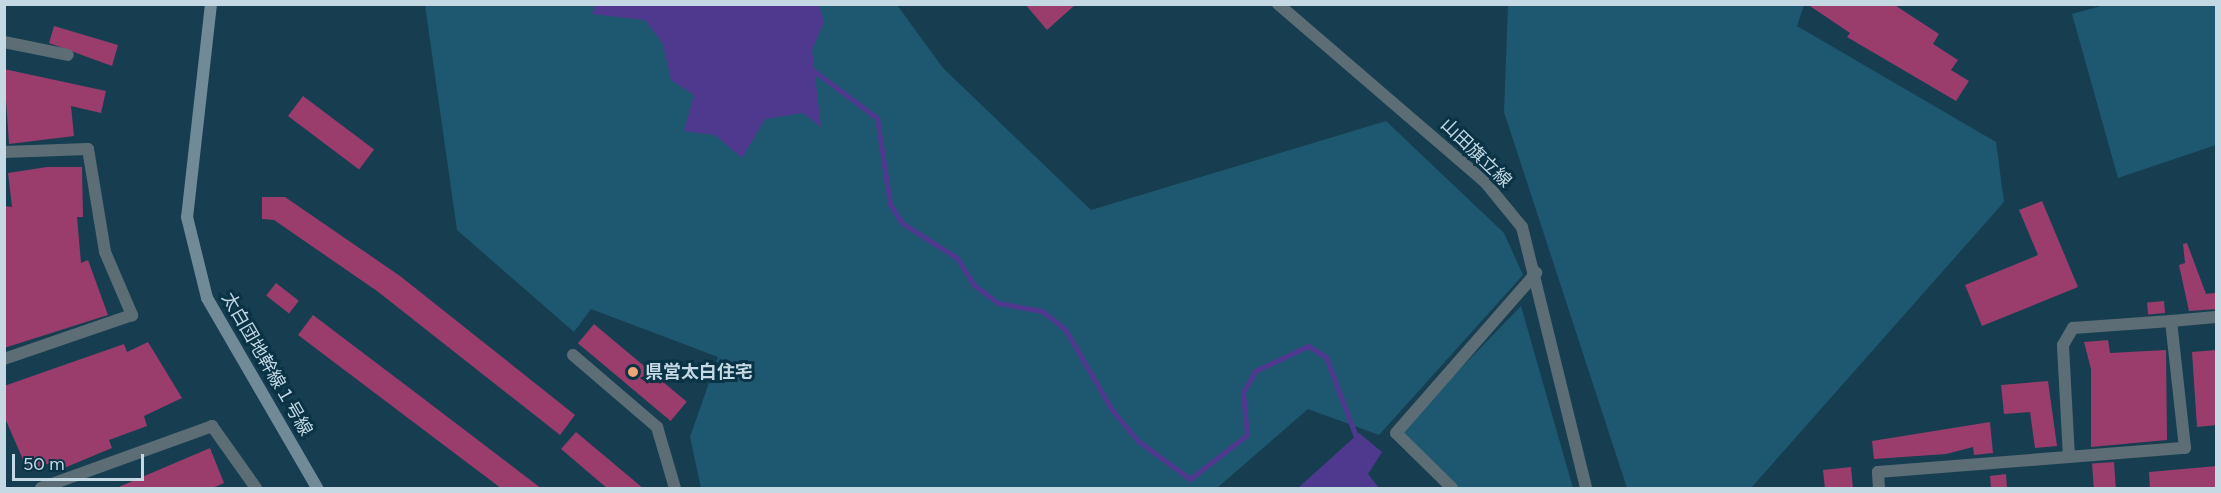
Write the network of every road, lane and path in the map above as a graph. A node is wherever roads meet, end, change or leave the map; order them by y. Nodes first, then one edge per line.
1 (211, 4) edge
2 (1278, 4) edge
3 (4, 42) edge
4 (68, 55) dead end
5 (4, 152) edge
6 (1536, 273) junction
7 (2217, 317) edge
8 (2171, 321) junction
9 (573, 355) dead end
10 (4, 359) edge
11 (2069, 457) junction
12 (41, 489) edge
13 (256, 489) edge
14 (317, 489) edge
15 (675, 489) edge
16 (1452, 489) edge
17 (1586, 489) edge
18 (1879, 489) edge

1 - 14 street, 太白団地幹線１号線
2 - 6 street, 山田旗立線
3 - 4 street
5 - 10 street
6 - 16 street
6 - 17 street, 山田旗立線
7 - 8 street
8 - 11 street
8 - 11 street
9 - 15 street
11 - 18 street
12 - 13 street

